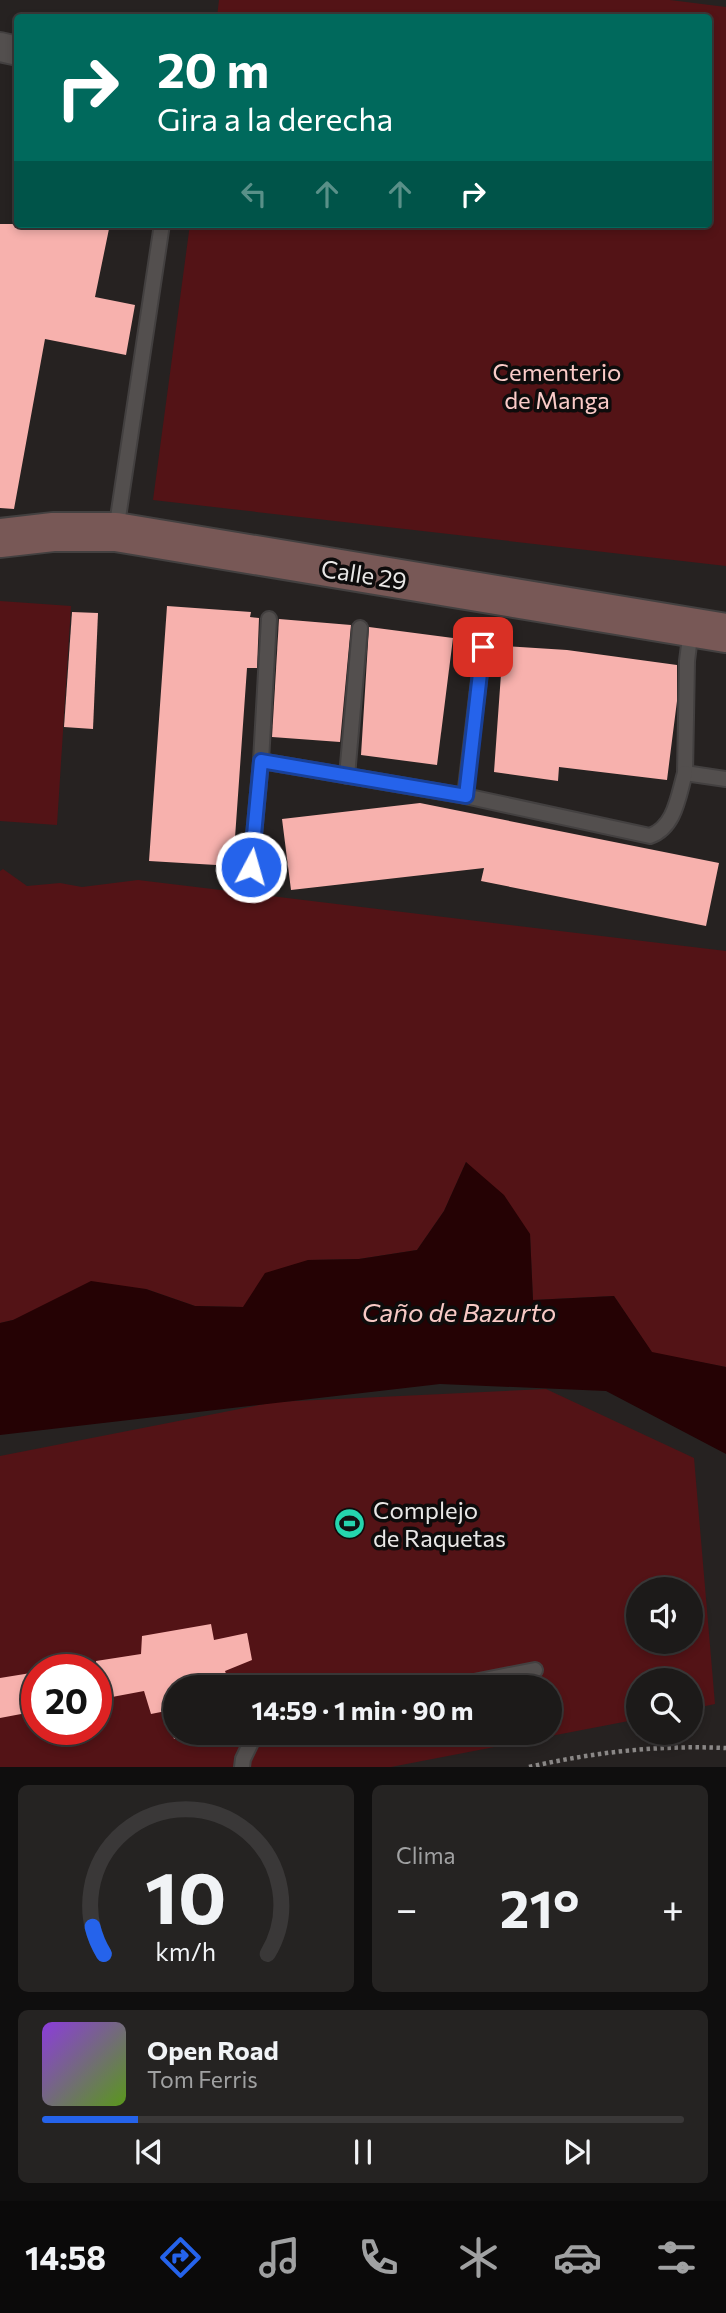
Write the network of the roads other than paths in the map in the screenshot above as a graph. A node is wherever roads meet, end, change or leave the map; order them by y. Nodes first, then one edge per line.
1 (161, 228) edge
2 (116, 532) junction
3 (0, 538) edge
4 (270, 619) dead end
5 (360, 628) dead end
6 (708, 631) edge
7 (483, 647) dead end
8 (261, 761) junction
9 (685, 774) junction
10 (348, 776) junction
11 (726, 779) edge
12 (466, 796) junction
13 (251, 867) dead end
14 (535, 1670) dead end
15 (510, 1675) edge
16 (250, 1745) edge
17 (242, 1767) edge

1 - 2 lane
2 - 3 main road, Calle 29
2 - 6 main road, Calle 29
4 - 8 lane
5 - 10 lane
6 - 9 lane
7 - 12 lane
8 - 10 lane
8 - 13 lane
9 - 11 lane
9 - 12 lane
10 - 12 lane
14 - 15 lane
16 - 17 lane

